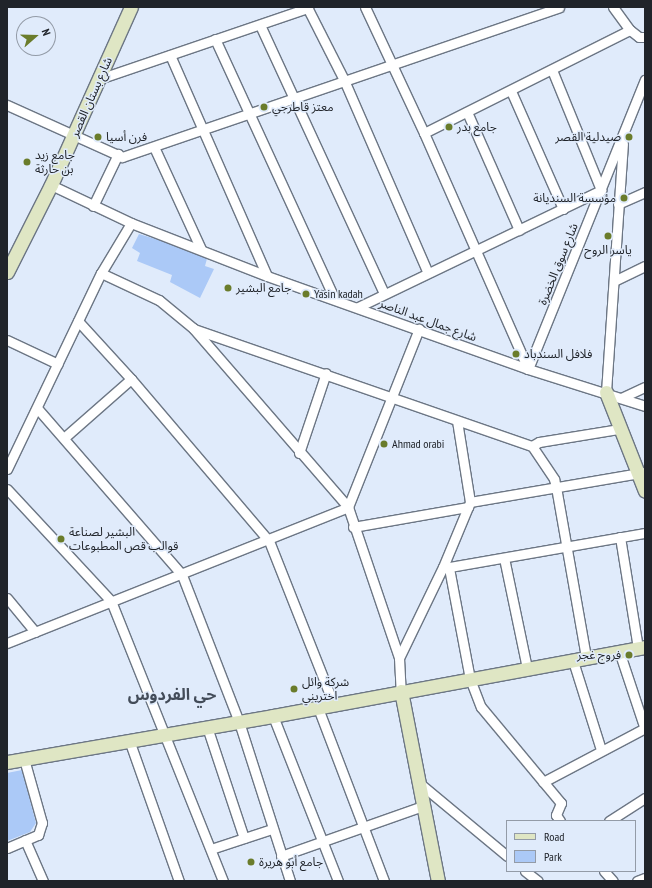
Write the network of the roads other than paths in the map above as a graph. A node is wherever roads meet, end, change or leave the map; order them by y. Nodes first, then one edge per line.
1 (131, 7) edge
2 (365, 7) edge
3 (559, 7) edge
4 (613, 7) edge
5 (308, 8) edge
6 (260, 25) junction
7 (630, 30) junction
8 (645, 37) edge
9 (215, 39) junction
10 (170, 55) junction
11 (392, 65) junction
12 (552, 70) junction
13 (99, 79) junction
14 (344, 80) junction
15 (645, 80) edge
16 (511, 91) junction
17 (294, 96) junction
18 (7, 105) edge
19 (467, 112) junction
20 (248, 115) junction
21 (201, 130) junction
22 (424, 133) junction
23 (74, 134) junction
24 (624, 135) junction
25 (154, 147) junction
26 (118, 154) junction
27 (51, 185) junction
28 (601, 190) junction
29 (645, 192) edge
30 (618, 204) junction
31 (93, 206) junction
32 (563, 209) junction
33 (130, 223) junction
34 (519, 230) junction
35 (201, 249) junction
36 (475, 251) junction
37 (645, 266) edge
38 (7, 272) edge
39 (101, 273) junction
40 (428, 273) junction
41 (267, 276) junction
42 (614, 281) junction
43 (384, 293) junction
44 (334, 298) junction
45 (358, 307) junction
46 (78, 321) junction
47 (193, 328) junction
48 (419, 329) junction
49 (7, 340) edge
50 (58, 364) junction
51 (528, 369) junction
52 (326, 373) junction
53 (131, 379) junction
54 (645, 387) edge
55 (606, 392) junction
56 (391, 397) junction
57 (621, 398) junction
58 (645, 406) edge
59 (37, 408) junction
60 (457, 421) junction
61 (618, 429) junction
62 (65, 437) junction
63 (532, 446) junction
64 (299, 452) junction
65 (7, 469) edge
66 (641, 473) edge
67 (556, 487) junction
68 (7, 488) edge
69 (645, 491) edge
70 (469, 504) junction
71 (348, 507) junction
72 (353, 527) junction
73 (645, 532) edge
74 (620, 537) junction
75 (269, 541) junction
76 (566, 547) junction
77 (504, 558) junction
78 (446, 568) junction
79 (182, 575) junction
80 (7, 598) edge
81 (111, 601) junction
82 (35, 632) junction
83 (7, 643) edge
84 (642, 647) edge
85 (619, 651) junction
86 (399, 658) junction
87 (579, 659) junction
88 (527, 668) junction
89 (470, 678) junction
90 (401, 691) junction
91 (334, 704) junction
92 (318, 708) junction
93 (273, 716) junction
94 (239, 722) junction
95 (208, 726) junction
96 (645, 728) edge
97 (166, 734) junction
98 (129, 740) junction
99 (601, 750) junction
100 (24, 759) junction
101 (7, 762) edge
102 (418, 782) junction
103 (543, 782) junction
104 (645, 798) edge
105 (423, 806) junction
106 (559, 820) edge
107 (611, 820) edge
108 (365, 828) junction
109 (272, 829) junction
110 (244, 838) junction
111 (26, 840) junction
112 (324, 842) junction
113 (7, 848) edge
114 (211, 849) junction
115 (506, 855) edge
116 (281, 856) junction
117 (526, 872) edge
118 (605, 872) edge
119 (645, 878) edge
120 (43, 881) edge
121 (179, 881) edge
122 (223, 881) edge
123 (290, 881) edge
124 (338, 881) edge
125 (384, 881) edge
126 (438, 881) edge
127 (538, 881) edge
128 (613, 881) edge
129 (637, 881) edge

1 - 13 main road, شارع بستان القصر
2 - 11 street
3 - 11 street
4 - 7 street
5 - 6 street
5 - 14 street
6 - 9 street
6 - 17 street
7 - 8 street
7 - 12 street
9 - 10 street
9 - 20 street
10 - 13 street
10 - 21 street
11 - 14 street
11 - 22 street
12 - 16 street
12 - 28 street
13 - 23 main road, شارع بستان القصر
14 - 17 street
14 - 40 street
15 - 24 street, شارع سوق الخضرة
16 - 19 street
16 - 32 street
17 - 20 street
17 - 43 street
18 - 23 street
19 - 22 street
19 - 34 street
20 - 21 street
20 - 44 street
21 - 25 street
21 - 41 street
22 - 36 street
23 - 26 street
23 - 27 main road, شارع بستان القصر
24 - 28 street, شارع سوق الخضرة
24 - 30 street
25 - 26 street
25 - 35 street
26 - 31 street
27 - 31 street, شارع جمال عبد الناصر
27 - 38 main road, شارع بستان القصر
28 - 32 street
28 - 51 street, شارع سوق الخضرة
29 - 30 street
30 - 42 street
31 - 33 street, شارع جمال عبد الناصر
32 - 34 street
33 - 35 street, شارع جمال عبد الناصر
33 - 39 street
34 - 36 street
35 - 41 street, شارع جمال عبد الناصر
36 - 40 street
36 - 51 street
37 - 42 street
39 - 46 street
39 - 47 street
40 - 43 street
41 - 44 street, شارع جمال عبد الناصر
42 - 55 street
43 - 45 street
44 - 45 street, شارع جمال عبد الناصر
45 - 48 street, شارع جمال عبد الناصر
46 - 50 street
46 - 53 street
47 - 52 street
47 - 64 street
48 - 51 street, شارع جمال عبد الناصر
48 - 56 street
49 - 50 street
50 - 59 street
51 - 55 street, شارع جمال عبد الناصر
52 - 56 street
52 - 64 street
53 - 62 street
53 - 75 street
54 - 57 street
55 - 57 street, شارع جمال عبد الناصر
55 - 61 main road
56 - 60 street
56 - 71 street
57 - 58 street, شارع جمال عبد الناصر
59 - 62 street
59 - 65 street
60 - 63 street
60 - 70 street
61 - 63 street
61 - 66 main road
62 - 79 street
63 - 67 street
64 - 71 street
66 - 67 street
66 - 69 main road
67 - 70 street
67 - 76 street
68 - 81 street
70 - 72 street
70 - 78 street
71 - 72 street
71 - 75 street
72 - 86 street
73 - 74 street
74 - 76 street
74 - 84 street
75 - 79 street
75 - 91 street
76 - 77 street
76 - 87 street
77 - 78 street
77 - 88 street
78 - 86 street
78 - 89 street
79 - 81 street
79 - 94 street
80 - 82 street
81 - 82 street
81 - 97 street
82 - 83 street
84 - 85 main road
85 - 87 main road
85 - 96 street
86 - 90 street
87 - 88 main road
87 - 99 street
88 - 89 main road
89 - 90 main road
89 - 103 street
90 - 91 main road
90 - 102 main road
91 - 92 main road
92 - 93 main road
92 - 108 street
93 - 94 main road
93 - 112 street
94 - 95 main road
94 - 109 street
95 - 97 main road
95 - 110 street
96 - 99 street
97 - 98 main road
97 - 114 street
98 - 100 main road
98 - 121 street
99 - 103 street
100 - 101 main road
100 - 111 street
102 - 105 main road
102 - 115 street
103 - 106 street
104 - 107 street
105 - 108 street
105 - 126 main road
108 - 112 street
108 - 125 street
109 - 110 street
109 - 116 street
110 - 114 street
111 - 113 street
111 - 120 street
112 - 116 street
112 - 124 street
114 - 122 street
116 - 123 street
117 - 127 street
118 - 128 street
119 - 129 street

